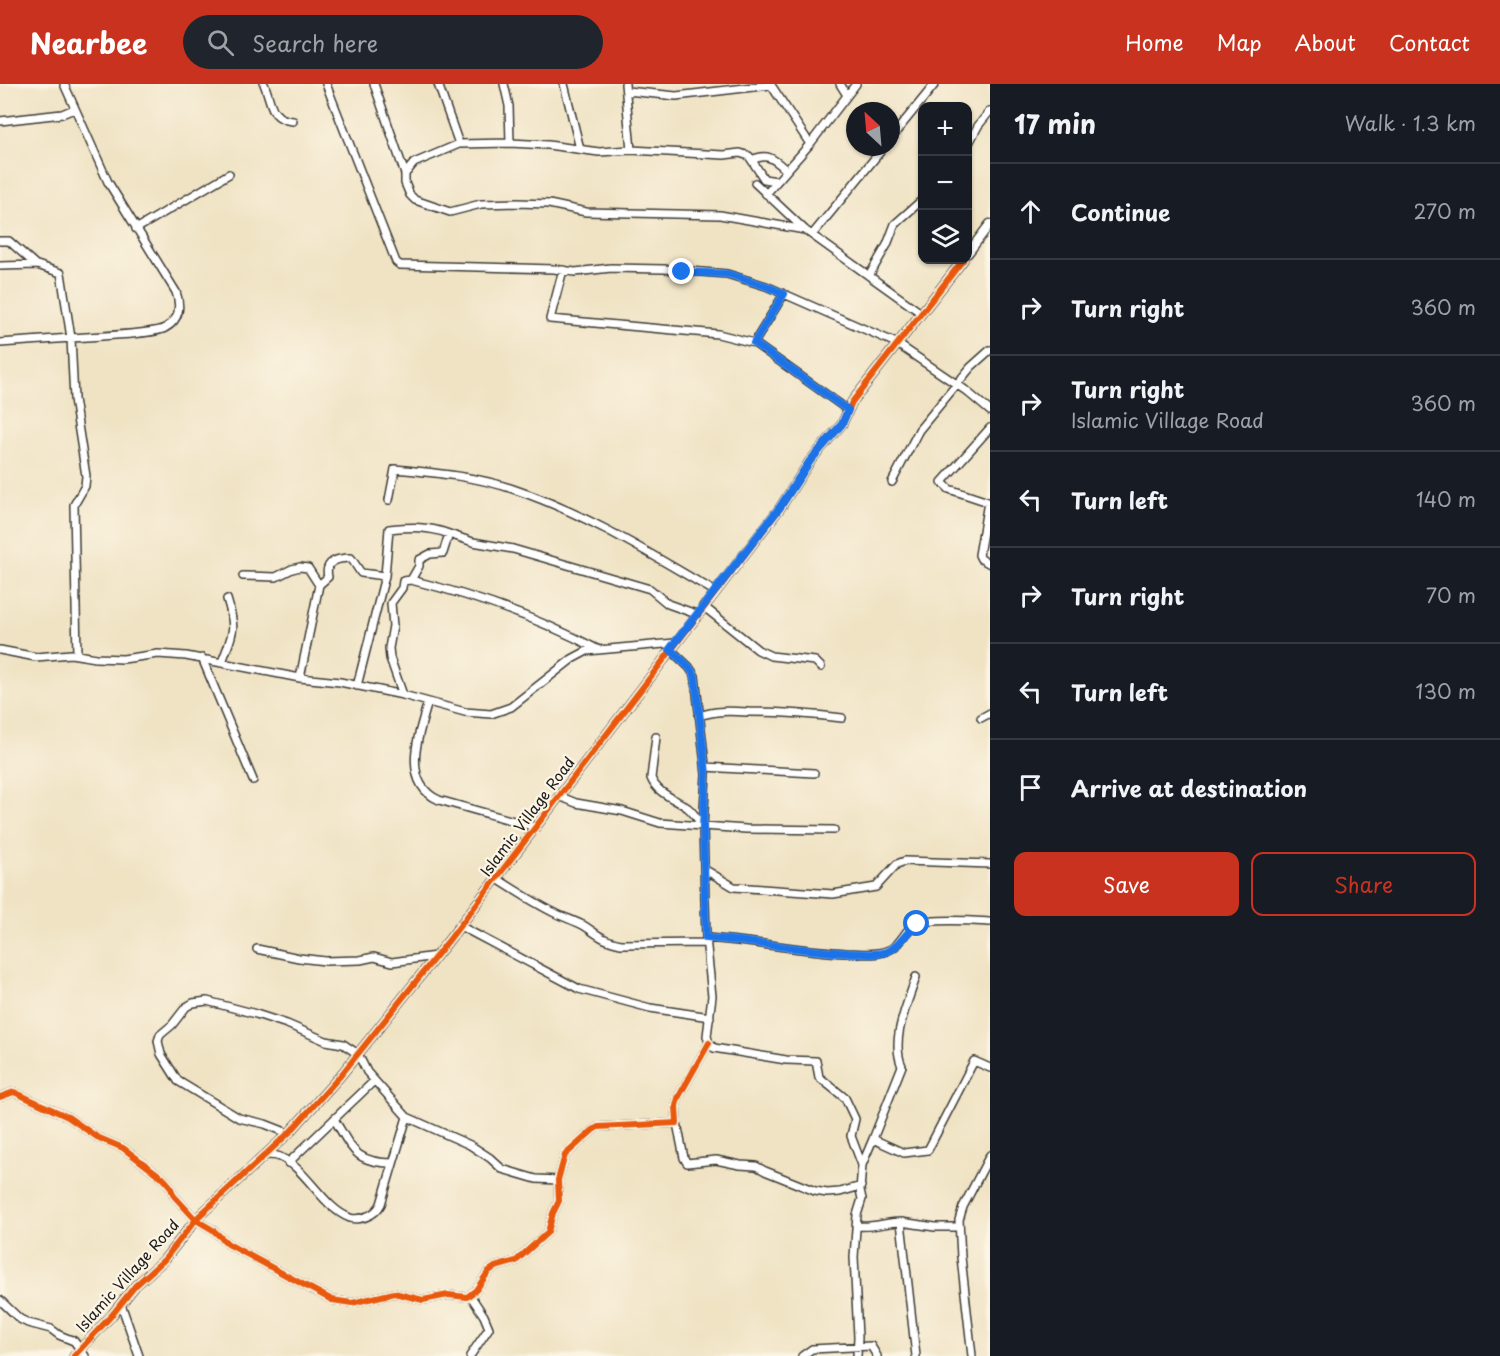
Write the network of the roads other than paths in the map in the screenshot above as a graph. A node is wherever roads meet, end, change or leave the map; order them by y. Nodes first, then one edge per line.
1 (64, 84) edge
2 (264, 84) edge
3 (326, 84) edge
4 (374, 84) edge
5 (438, 84) edge
6 (504, 84) edge
7 (564, 84) edge
8 (840, 84) edge
9 (856, 84) edge
10 (935, 84) edge
11 (626, 87) edge
12 (847, 95) junction
13 (74, 109) junction
14 (990, 111) edge
15 (0, 121) edge
16 (293, 121) dead end
17 (900, 127) edge
18 (972, 137) edge
19 (510, 143) junction
20 (459, 144) junction
21 (810, 144) junction
22 (580, 149) junction
23 (630, 150) junction
24 (877, 156) edge
25 (752, 160) junction
26 (786, 170) junction
27 (229, 174) dead end
28 (405, 174) junction
29 (777, 181) junction
30 (755, 183) dead end
31 (766, 194) junction
32 (918, 204) edge
33 (990, 224) edge
34 (136, 229) junction
35 (805, 230) junction
36 (812, 235) junction
37 (0, 241) edge
38 (972, 249) edge
39 (960, 264) edge
40 (37, 265) junction
41 (0, 266) edge
42 (563, 270) junction
43 (868, 276) junction
44 (784, 294) junction
45 (921, 314) junction
46 (71, 338) junction
47 (0, 342) edge
48 (754, 343) junction
49 (896, 343) junction
50 (990, 350) edge
51 (956, 385) junction
52 (848, 410) junction
53 (990, 411) edge
54 (990, 428) edge
55 (892, 482) dead end
56 (389, 500) dead end
57 (989, 502) edge
58 (449, 534) junction
59 (990, 564) edge
60 (243, 576) dead end
61 (385, 576) junction
62 (411, 580) junction
63 (319, 585) junction
64 (714, 591) junction
65 (227, 599) dead end
66 (703, 606) junction
67 (696, 614) junction
68 (672, 646) junction
69 (597, 649) junction
70 (0, 650) edge
71 (77, 655) junction
72 (202, 658) junction
73 (222, 662) junction
74 (821, 667) dead end
75 (300, 678) junction
76 (357, 686) junction
77 (403, 695) junction
78 (428, 702) junction
79 (990, 712) edge
80 (699, 716) junction
81 (842, 718) dead end
82 (981, 718) dead end
83 (656, 737) dead end
84 (705, 767) junction
85 (814, 773) dead end
86 (253, 780) dead end
87 (559, 796) junction
88 (535, 827) junction
89 (703, 827) junction
90 (834, 830) dead end
91 (990, 864) edge
92 (704, 869) junction
93 (496, 878) junction
94 (990, 922) edge
95 (460, 926) junction
96 (706, 940) junction
97 (257, 949) dead end
98 (436, 956) junction
99 (916, 977) dead end
100 (710, 1017) junction
101 (709, 1043) junction
102 (358, 1054) junction
103 (990, 1068) edge
104 (374, 1080) junction
105 (0, 1097) edge
106 (407, 1117) junction
107 (334, 1119) junction
108 (677, 1123) junction
109 (288, 1133) junction
110 (873, 1139) junction
111 (266, 1155) junction
112 (990, 1155) edge
113 (288, 1163) junction
114 (393, 1163) junction
115 (862, 1165) junction
116 (558, 1180) junction
117 (861, 1186) junction
118 (196, 1220) junction
119 (902, 1222) junction
120 (857, 1226) junction
121 (959, 1227) junction
122 (470, 1295) junction
123 (0, 1300) edge
124 (121, 1304) junction
125 (856, 1347) junction
126 (80, 1354) edge
127 (139, 1356) edge
128 (470, 1356) edge
129 (802, 1356) edge
130 (857, 1356) edge
131 (877, 1356) edge
132 (916, 1356) edge
133 (972, 1356) edge

1 - 13 street
2 - 16 street
3 - 42 street
4 - 28 street
5 - 20 street
6 - 19 street
7 - 22 street
8 - 12 street
9 - 12 street
10 - 17 street
11 - 21 street
11 - 23 street
12 - 21 street
13 - 15 street
13 - 34 street
14 - 18 street
19 - 20 street
19 - 22 street
20 - 28 street
21 - 26 street
22 - 23 street
23 - 25 street
24 - 36 street
25 - 26 street
25 - 29 street
26 - 29 street
27 - 34 street
28 - 35 street
29 - 31 street
30 - 31 street
31 - 35 street
32 - 43 street
33 - 38 street
34 - 46 street
35 - 36 street
36 - 43 street
37 - 40 street
39 - 45 street, Islamic Village Road
40 - 41 street
40 - 46 street
42 - 44 street
42 - 48 street
43 - 45 street
44 - 48 street
44 - 49 street
45 - 49 street, Islamic Village Road
46 - 47 street
46 - 71 street
48 - 52 street
49 - 51 street
49 - 52 street, Islamic Village Road
50 - 51 street
51 - 53 street
51 - 55 street
52 - 64 street, Islamic Village Road
54 - 57 street
56 - 64 street
57 - 59 street
58 - 61 street
58 - 62 street
58 - 67 street
60 - 63 street
61 - 63 street
61 - 76 street
62 - 69 street
62 - 77 street
63 - 75 street
64 - 66 street, Islamic Village Road
65 - 73 street
66 - 67 street, Islamic Village Road
66 - 74 street
67 - 68 street, Islamic Village Road
68 - 69 street
68 - 80 street
68 - 87 street, Islamic Village Road
69 - 78 street
70 - 71 street
71 - 72 street
72 - 73 street
72 - 86 street
73 - 75 street
75 - 76 street
76 - 77 street
77 - 78 street
78 - 88 street
79 - 82 street
80 - 81 street
80 - 84 street
83 - 89 street
84 - 85 street
84 - 89 street
87 - 88 street, Islamic Village Road
87 - 89 street
88 - 93 street, Islamic Village Road
89 - 90 street
89 - 92 street
91 - 92 street
92 - 96 street
93 - 95 street, Islamic Village Road
93 - 96 street
94 - 96 street
95 - 98 street, Islamic Village Road
95 - 100 street
96 - 100 street
97 - 98 street
98 - 102 street, Islamic Village Road
99 - 110 street
100 - 101 street
101 - 108 street
101 - 115 street
102 - 104 street
102 - 109 street, Islamic Village Road
102 - 109 street
103 - 110 street
104 - 106 street
104 - 107 street
105 - 118 street
106 - 114 street
106 - 116 street
107 - 113 street
107 - 114 street
108 - 116 street
108 - 117 street
109 - 111 street, Islamic Village Road
110 - 115 street
111 - 113 street
111 - 118 street, Islamic Village Road
112 - 121 street
113 - 114 street
115 - 117 street
116 - 122 street
117 - 120 street
118 - 122 street
118 - 124 street, Islamic Village Road
119 - 120 street
119 - 121 street
119 - 132 street
120 - 125 street
121 - 133 street
122 - 128 street
123 - 126 street
124 - 126 street, Islamic Village Road
124 - 127 street
125 - 129 street
125 - 130 street
125 - 131 street

